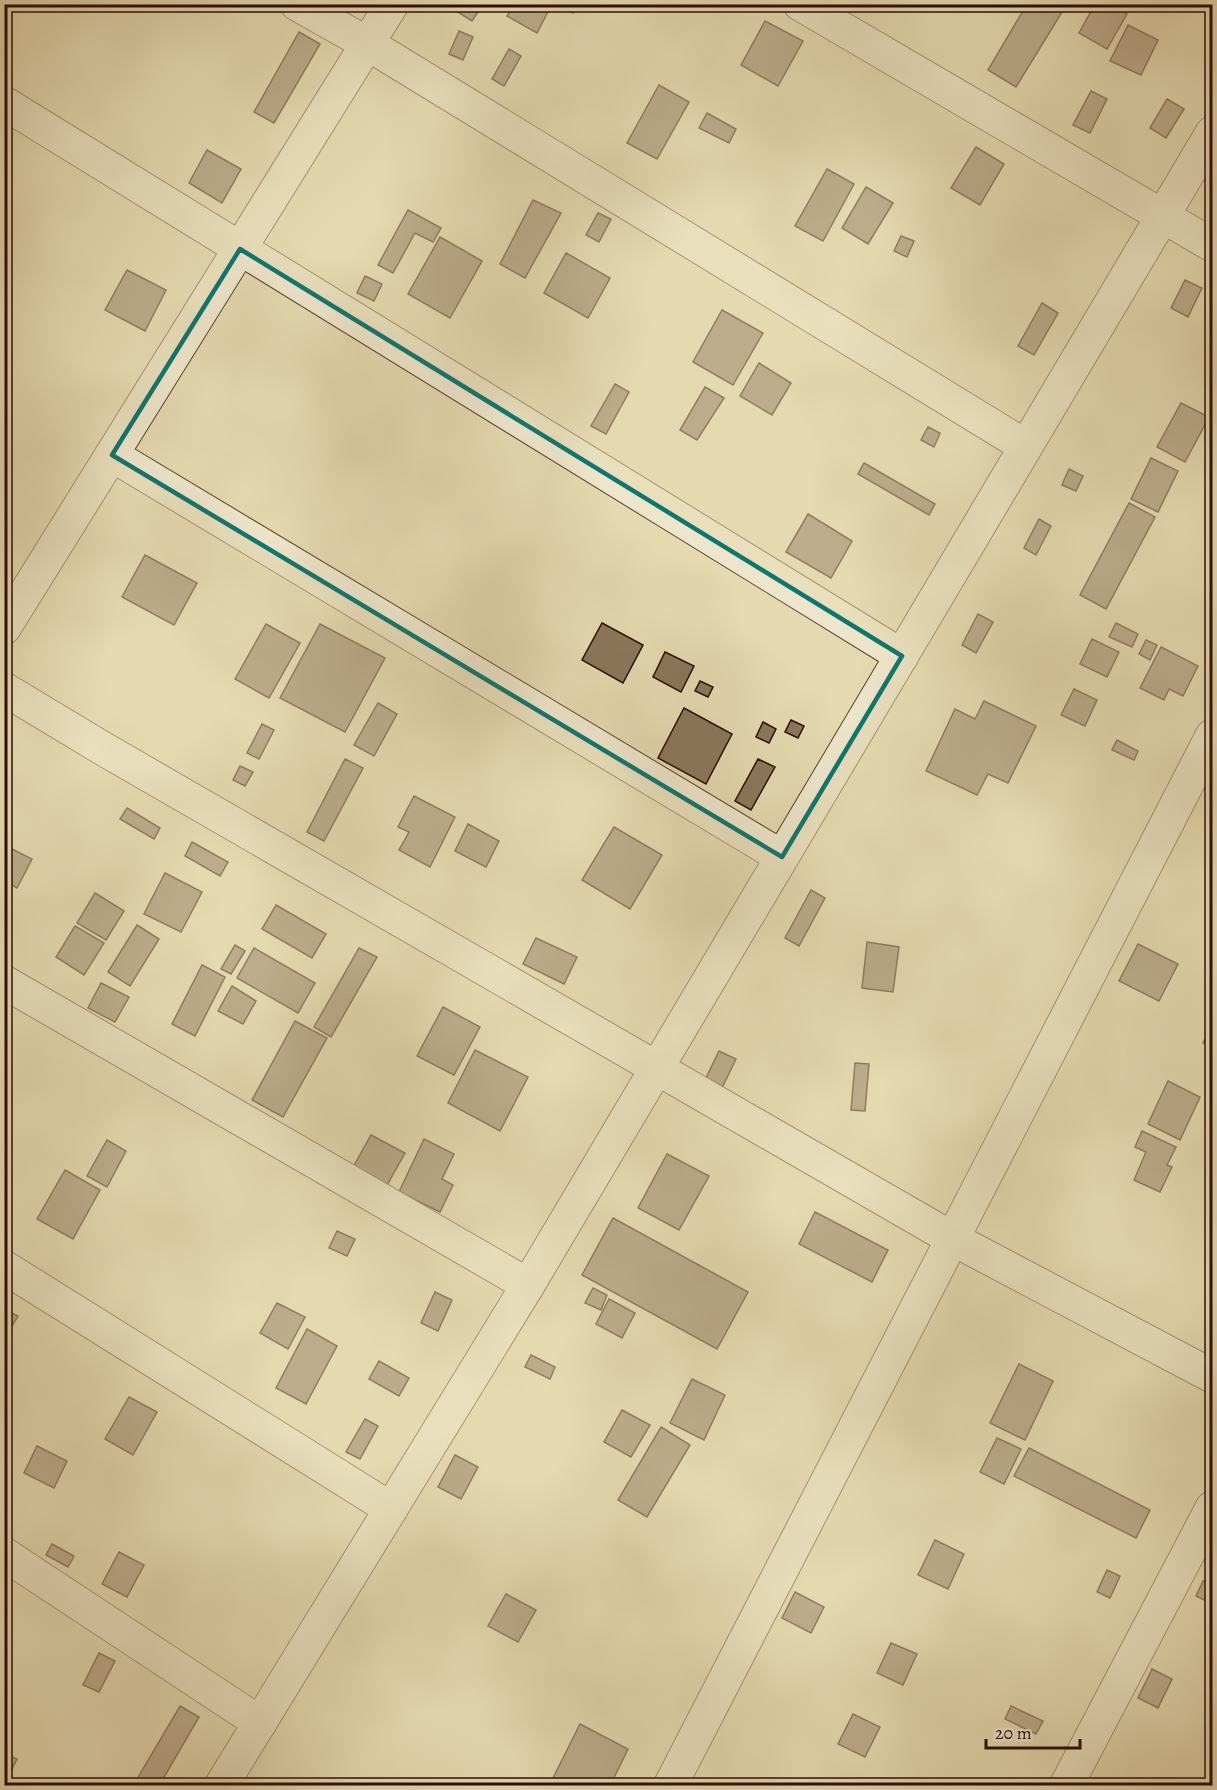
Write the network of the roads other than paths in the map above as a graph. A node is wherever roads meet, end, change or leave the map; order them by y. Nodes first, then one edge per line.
1 (297, 4) edge
2 (392, 4) edge
3 (800, 4) edge
4 (368, 44) junction
5 (4, 102) edge
6 (1212, 133) edge
7 (1162, 215) junction
8 (1212, 245) edge
9 (240, 249) junction
10 (1025, 446) junction
11 (111, 455) junction
12 (4, 627) edge
13 (902, 656) junction
14 (4, 689) edge
15 (1212, 736) edge
16 (782, 858) junction
17 (4, 982) edge
18 (656, 1068) junction
19 (953, 1239) junction
20 (4, 1267) edge
21 (528, 1285) junction
22 (1212, 1376) edge
23 (1212, 1508) edge
24 (391, 1509) junction
25 (4, 1554) edge
26 (260, 1723) junction
27 (221, 1785) edge
28 (669, 1785) edge
29 (1066, 1785) edge

1 - 4 street
2 - 4 street
3 - 7 street
4 - 9 street
4 - 10 street
5 - 9 street
6 - 7 street
7 - 8 street
7 - 10 street
9 - 11 street
9 - 13 street
10 - 13 street
11 - 12 street
11 - 16 street
13 - 16 street
14 - 18 street
15 - 19 street
16 - 18 street
17 - 21 street
18 - 19 street
18 - 21 street
19 - 22 street
19 - 28 street
20 - 24 street
21 - 24 street
23 - 29 street
24 - 26 street
25 - 26 street
26 - 27 street

